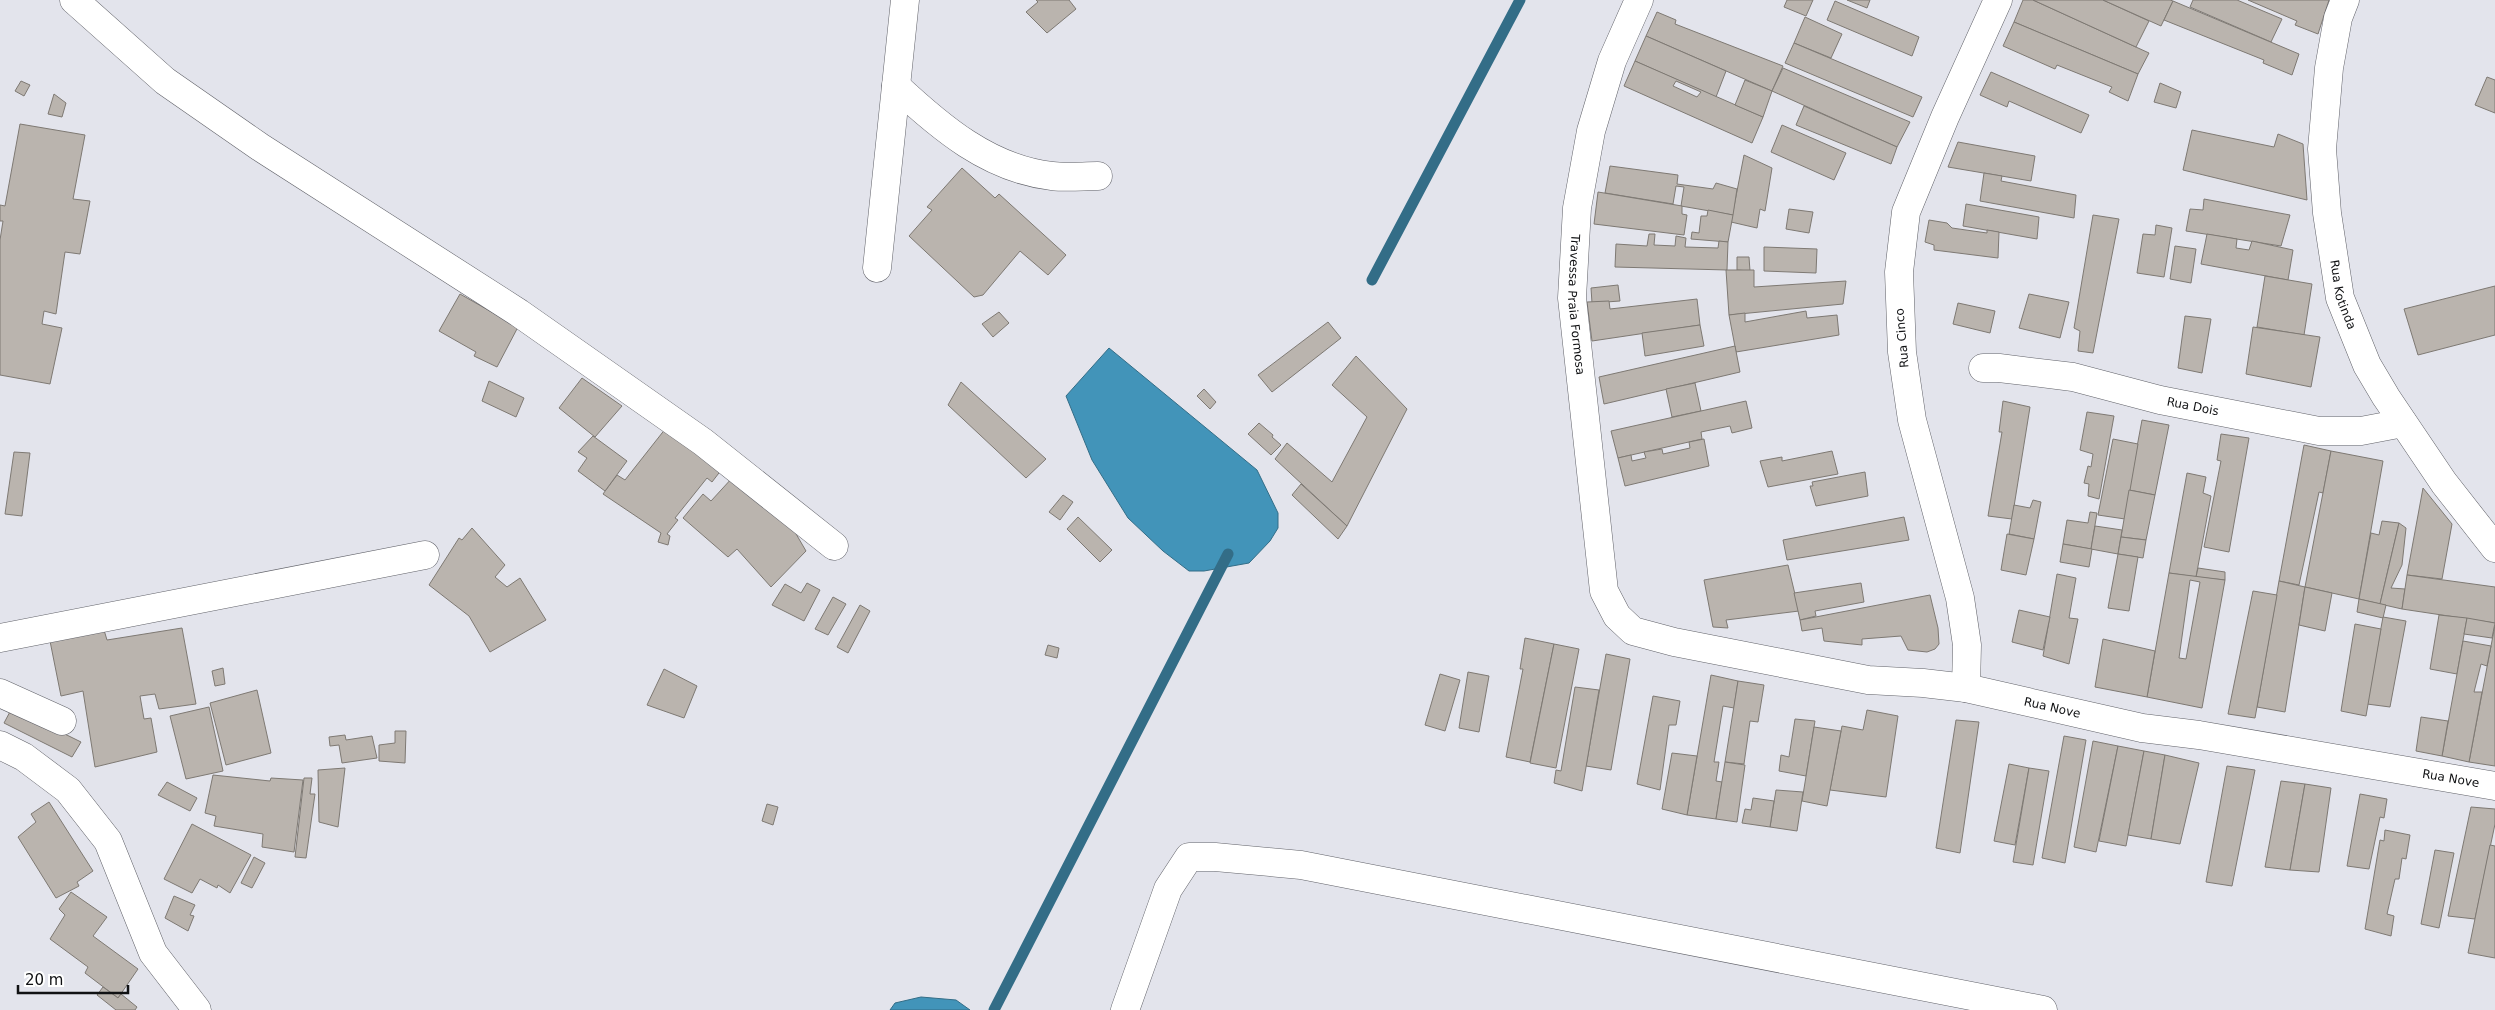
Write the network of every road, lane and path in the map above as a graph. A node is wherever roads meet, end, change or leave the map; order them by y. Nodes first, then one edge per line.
1 (74, 0) edge
2 (905, 0) edge
3 (1639, 0) edge
4 (1998, 0) edge
5 (2345, 0) edge
6 (896, 86) junction
7 (1098, 176) dead end
8 (877, 268) dead end
9 (1983, 368) dead end
10 (2403, 423) junction
11 (834, 546) dead end
12 (2495, 548) edge
13 (425, 555) dead end
14 (1617, 616) joint
15 (0, 638) edge
16 (1966, 688) junction
17 (0, 693) edge
18 (62, 721) dead end
19 (0, 745) edge
20 (2495, 786) edge
21 (197, 1010) edge
22 (1126, 1010) edge
23 (2044, 1010) edge

1 - 11 street
2 - 6 street
3 - 14 street, Travessa Praia Formosa
4 - 16 street, Rua Cinco
5 - 10 street, Rua Kotinda
6 - 7 street
6 - 8 street
9 - 10 street, Rua Dois
10 - 12 street, Rua Kotinda
13 - 15 street
14 - 16 street, Rua Nove
16 - 20 street, Rua Nove
17 - 18 street
19 - 21 street
22 - 23 street

